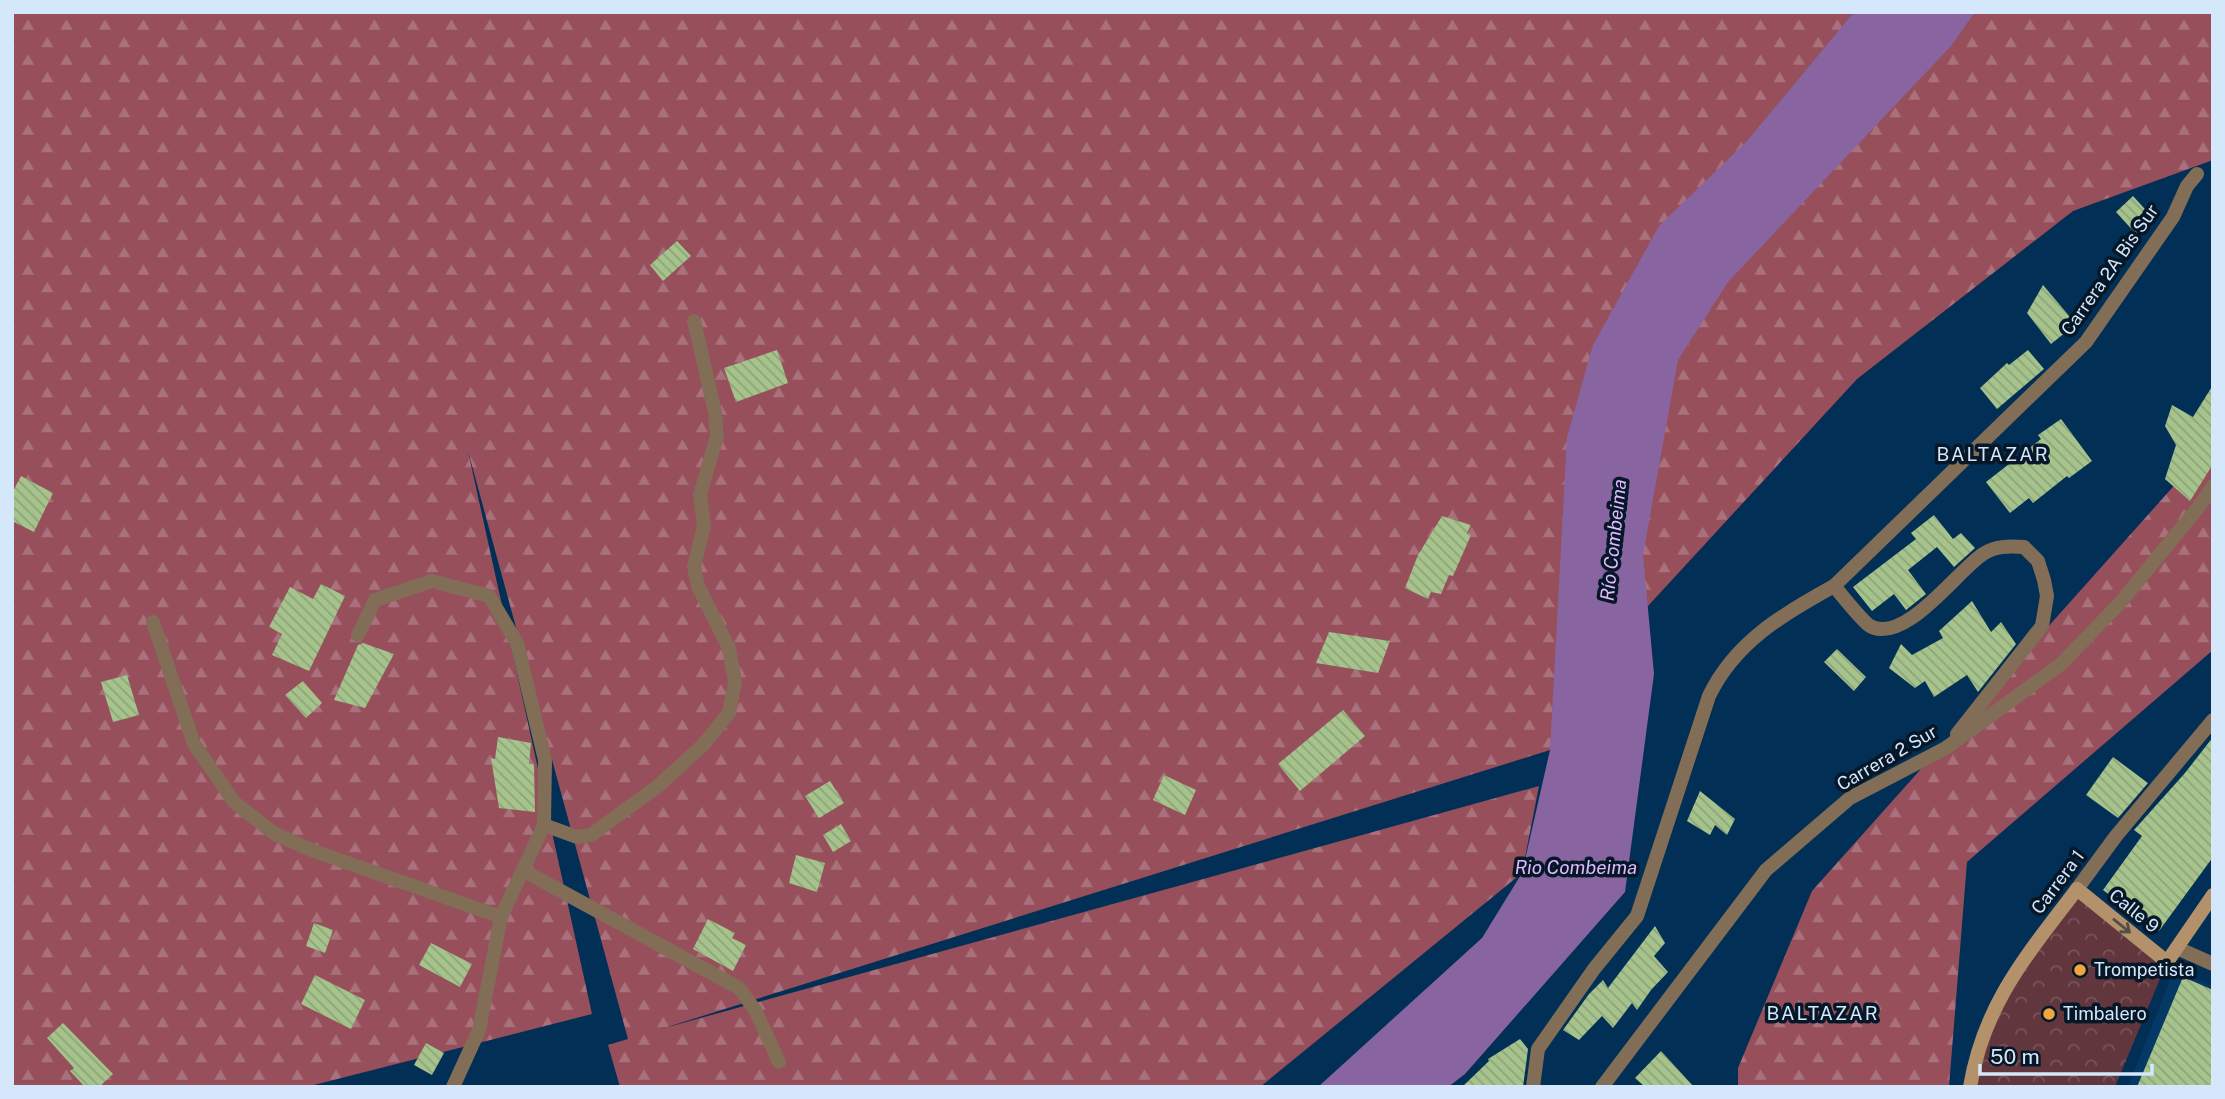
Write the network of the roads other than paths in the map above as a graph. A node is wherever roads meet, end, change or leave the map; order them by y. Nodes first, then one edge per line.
1 (2197, 174) dead end
2 (694, 321) dead end
3 (2213, 486) edge
4 (1834, 586) junction
5 (153, 622) dead end
6 (358, 635) dead end
7 (2213, 720) edge
8 (1946, 748) junction
9 (544, 825) junction
10 (524, 871) junction
11 (2077, 889) junction
12 (2213, 895) edge
13 (501, 917) junction
14 (2177, 948) junction
15 (2213, 964) edge
16 (779, 1062) dead end
17 (453, 1087) edge
18 (1533, 1087) edge
19 (1602, 1087) edge
20 (1970, 1087) edge

1 - 4 street, Carrera 2A Bis Sur
2 - 9 street
3 - 8 street, Carrera 2 Sur
4 - 8 street
4 - 18 street, Carrera 2A Bis Sur
5 - 13 street
6 - 9 street
7 - 11 street, Carrera 1
8 - 19 street, Carrera 2 Sur
9 - 10 street
10 - 13 street
10 - 16 street
11 -> 14 street, Calle 9
11 - 20 street, Carrera 1
12 - 14 street
13 - 17 street
14 - 15 street

